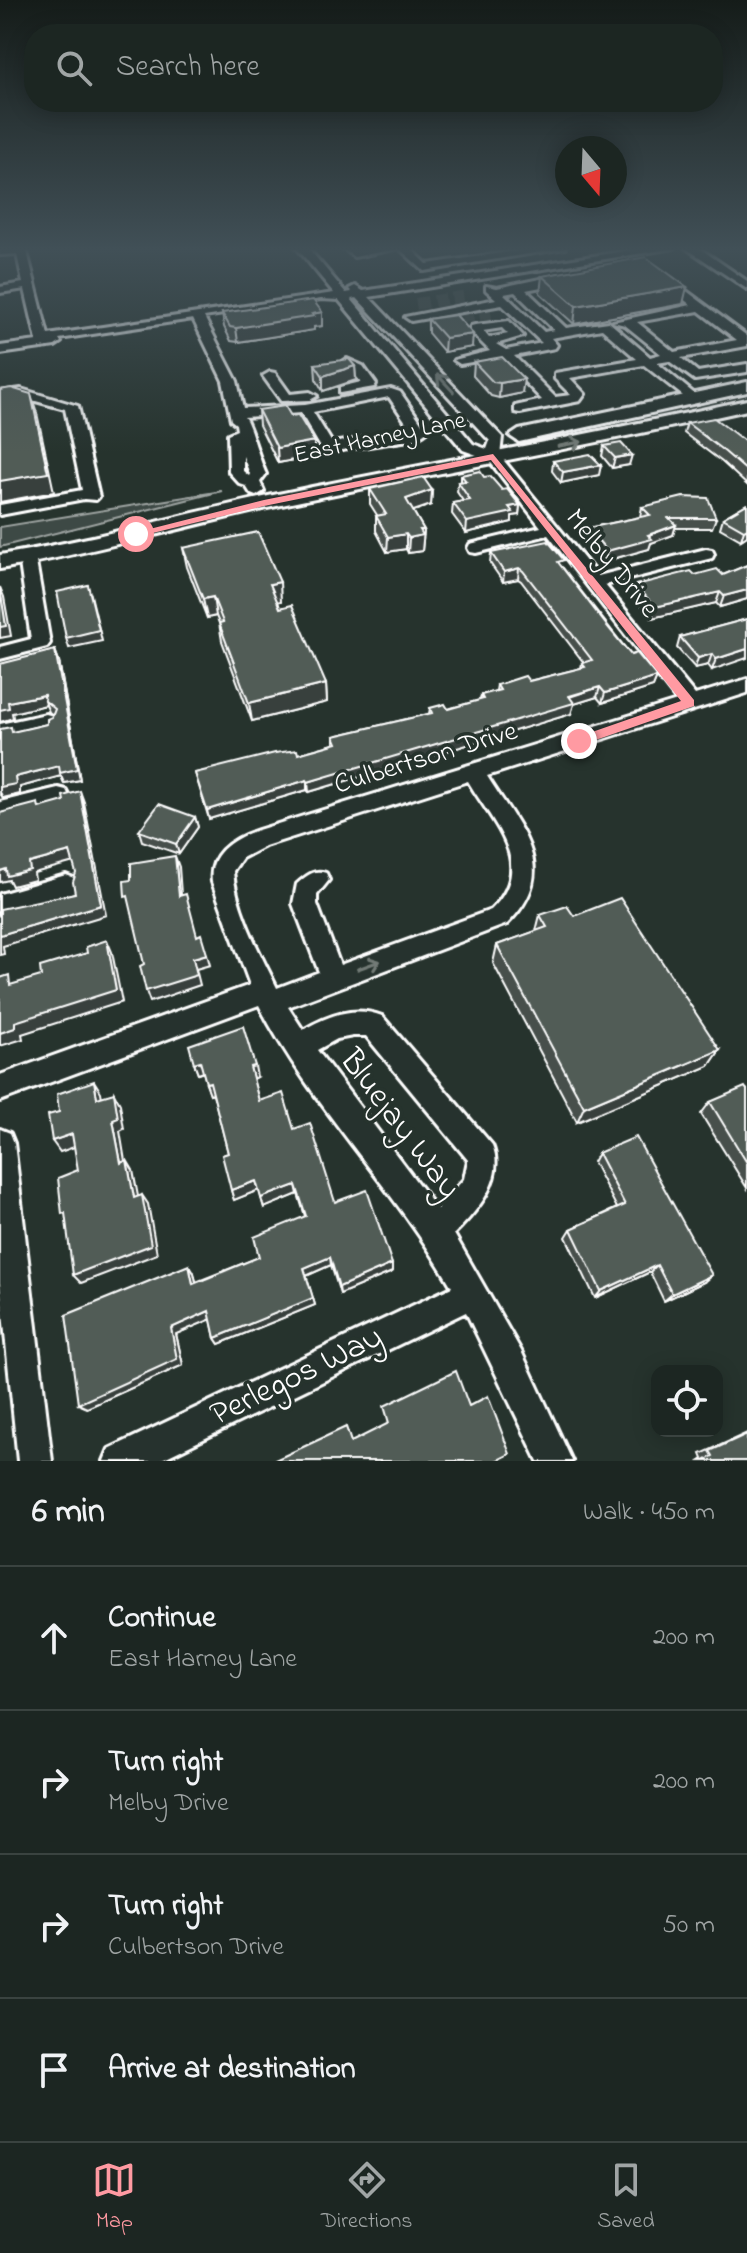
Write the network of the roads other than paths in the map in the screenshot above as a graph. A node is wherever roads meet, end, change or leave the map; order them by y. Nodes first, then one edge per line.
1 (37, 316) edge
2 (223, 316) edge
3 (359, 316) edge
4 (379, 316) edge
5 (416, 316) tunnel mouth
6 (515, 316) edge
7 (546, 316) edge
8 (653, 316) edge
9 (714, 316) edge
10 (411, 317) joint
11 (199, 319) junction
12 (628, 321) junction
13 (426, 323) tunnel mouth
14 (605, 325) junction
15 (563, 332) junction
16 (541, 336) junction
17 (43, 342) junction
18 (486, 342) dead end
19 (0, 350) edge
20 (504, 353) junction
21 (670, 356) junction
22 (460, 360) dead end
23 (647, 361) junction
24 (347, 363) edge
25 (747, 368) edge
26 (270, 376) dead end
27 (747, 387) edge
28 (0, 396) edge
29 (692, 399) junction
30 (552, 402) junction
31 (747, 405) edge
32 (305, 409) junction
33 (520, 409) dead end
34 (237, 416) junction
35 (468, 447) junction
36 (495, 448) junction
37 (254, 487) junction
38 (0, 510) edge
39 (550, 530) junction
40 (476, 548) dead end
41 (706, 554) dead end
42 (27, 556) junction
43 (0, 562) edge
44 (593, 583) junction
45 (0, 653) edge
46 (747, 686) edge
47 (690, 703) junction
48 (46, 721) edge
49 (0, 731) edge
50 (474, 773) junction
51 (58, 796) dead end
52 (0, 811) edge
53 (258, 839) joint
54 (318, 880) dead end
55 (66, 885) dead end
56 (0, 904) edge
57 (333, 978) junction
58 (266, 997) junction
59 (298, 1048) junction
60 (0, 1088) edge
61 (0, 1143) edge
62 (435, 1233) junction
63 (472, 1293) junction
64 (35, 1461) edge
65 (121, 1461) edge
66 (555, 1461) edge

1 - 17 street
2 - 11 street
3 - 35 street
36 -> 4 street, Melby Drive
5 - 10 street
6 - 16 street
7 - 15 street
8 - 12 street
9 - 21 street
10 - 13 street
11 - 17 street
11 - 34 street
12 - 14 street
12 - 21 street
14 - 15 street
14 - 23 street
15 - 16 street
16 - 20 street
17 - 19 street
18 - 20 street
20 - 22 street
20 - 30 street
21 - 23 street
21 - 25 street
23 - 29 street
23 - 30 street
24 - 26 street
27 - 29 main road, East Harney Lane
28 - 38 street
29 - 36 main road, East Harney Lane
30 - 33 street
36 -> 31 main road, East Harney Lane
32 - 32 street
32 - 34 street
34 - 37 street
35 - 36 main road, East Harney Lane
35 - 37 main road, East Harney Lane
36 - 39 street, Melby Drive
36 - 42 main road, East Harney Lane
37 - 42 main road, East Harney Lane
39 - 40 street
39 - 44 street, Melby Drive
41 - 44 street
42 - 43 main road, East Harney Lane
42 - 45 street
44 - 47 street, Melby Drive
46 - 47 street, Culbertson Drive
47 - 50 street, Culbertson Drive
48 - 49 street
50 - 53 street, Culbertson Drive
57 -> 50 street
51 - 52 street
53 - 58 street, Bluejay Way
54 - 57 street
55 - 56 street
57 - 58 street
58 - 59 street, Bluejay Way
58 - 60 street
59 - 62 street, Bluejay Way
59 - 62 street
61 - 64 street
62 - 63 street, Bluejay Way
63 - 65 street, Perlegos Way
63 - 66 street, Bluejay Way

